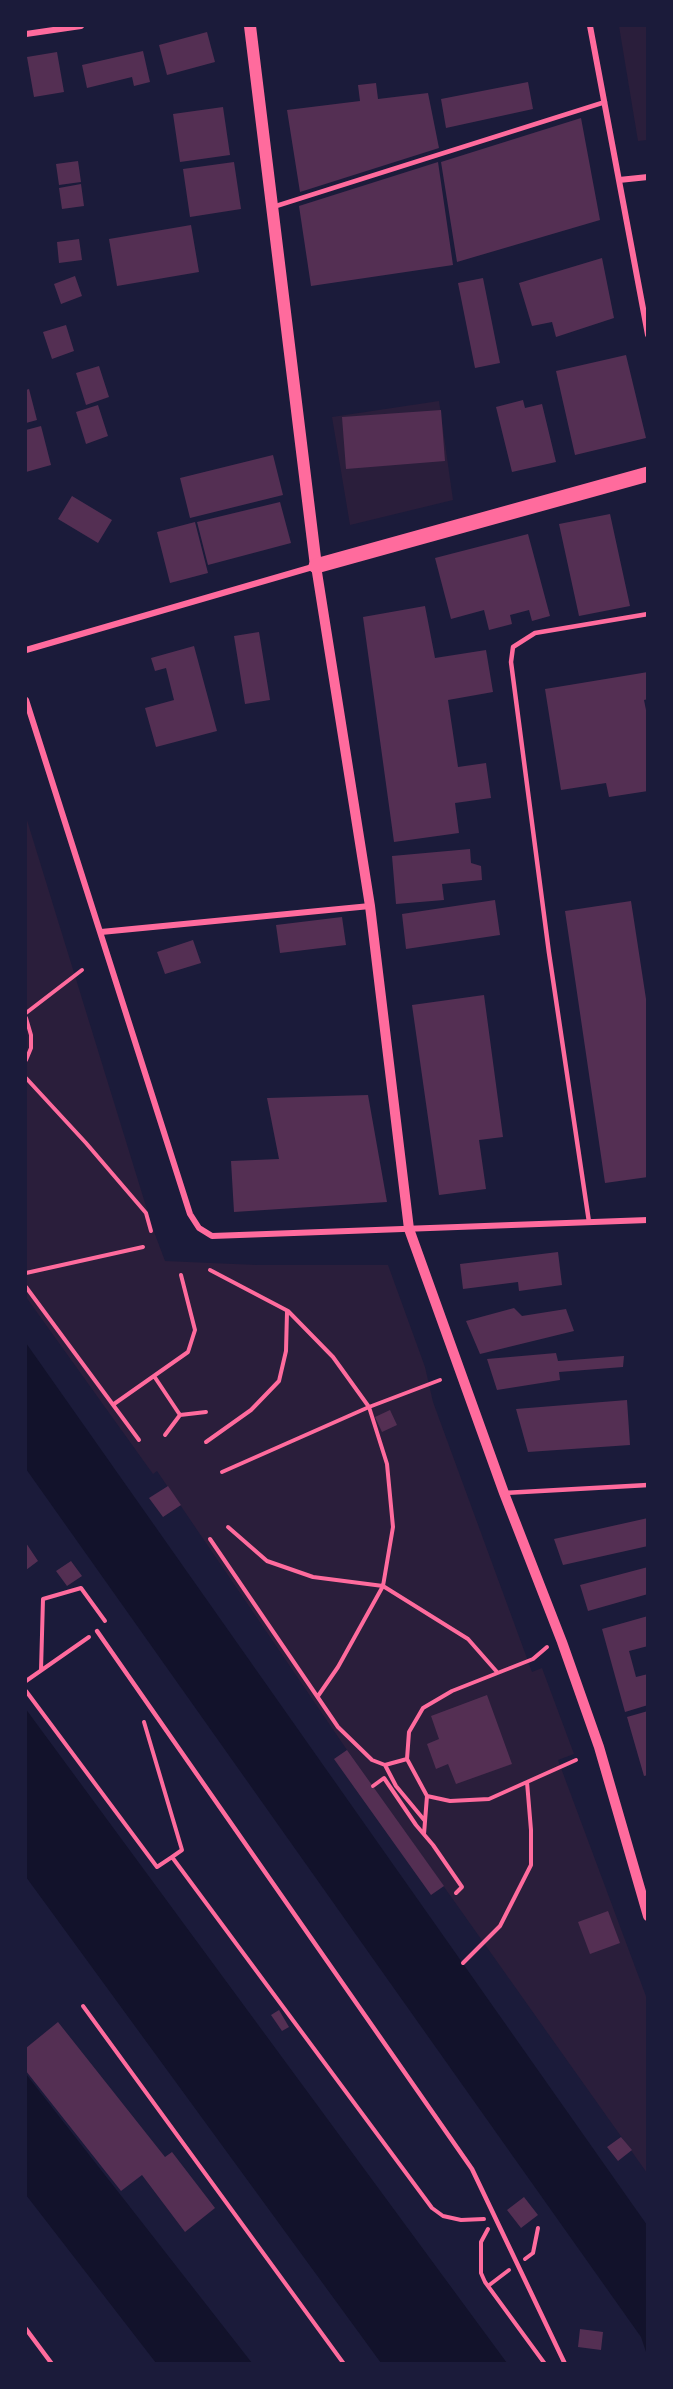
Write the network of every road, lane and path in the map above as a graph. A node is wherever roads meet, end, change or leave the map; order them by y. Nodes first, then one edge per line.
1 (81, 26) edge
2 (250, 26) edge
3 (590, 26) edge
4 (26, 34) edge
5 (604, 102) junction
6 (648, 177) edge
7 (619, 180) junction
8 (273, 207) junction
9 (648, 335) edge
10 (648, 474) edge
11 (316, 566) junction
12 (648, 614) edge
13 (26, 650) edge
14 (26, 700) edge
15 (370, 906) junction
16 (101, 932) junction
17 (82, 970) dead end
18 (26, 1013) edge
19 (26, 1018) edge
20 (26, 1060) edge
21 (26, 1078) edge
22 (648, 1220) edge
23 (589, 1222) junction
24 (409, 1229) junction
25 (151, 1231) dead end
26 (143, 1247) dead end
27 (210, 1270) dead end
28 (26, 1273) edge
29 (181, 1275) dead end
30 (26, 1287) edge
31 (288, 1311) junction
32 (154, 1376) junction
33 (440, 1380) dead end
34 (114, 1404) junction
35 (369, 1407) junction
36 (206, 1412) dead end
37 (180, 1416) junction
38 (165, 1435) dead end
39 (139, 1440) dead end
40 (206, 1442) dead end
41 (222, 1472) dead end
42 (648, 1485) edge
43 (504, 1493) junction
44 (228, 1527) dead end
45 (210, 1539) dead end
46 (383, 1586) junction
47 (97, 1631) junction
48 (547, 1647) dead end
49 (41, 1670) junction
50 (497, 1672) junction
51 (26, 1681) edge
52 (26, 1691) edge
53 (318, 1696) junction
54 (143, 1717) dead end
55 (407, 1759) junction
56 (576, 1760) dead end
57 (385, 1766) junction
58 (527, 1782) junction
59 (373, 1786) dead end
60 (427, 1796) junction
61 (425, 1821) junction
62 (424, 1834) junction
63 (172, 1857) junction
64 (456, 1893) dead end
65 (644, 1895) edge
66 (648, 1916) edge
67 (463, 1963) dead end
68 (83, 2006) dead end
69 (496, 2219) junction
70 (26, 2329) edge
71 (52, 2364) edge
72 (344, 2364) edge
73 (545, 2364) edge
74 (564, 2364) edge

1 - 4 street
2 - 8 main road
3 - 5 street
5 - 7 street
5 - 8 lane
6 - 7 street
7 - 9 street
8 - 11 main road
10 - 11 main road
11 - 13 street
11 - 15 street
12 - 23 lane
14 - 16 street
15 - 16 street
15 - 24 street
16 - 24 street
17 - 18 path
19 - 20 path
21 - 25 path
22 - 23 street
23 - 24 street
24 - 43 street
26 - 28 path
27 - 31 path
29 - 32 path
30 - 34 path
31 - 35 path
31 - 40 path
32 - 34 path
32 - 37 path
33 - 35 path
34 - 39 path
35 - 41 path
35 - 46 path
36 - 37 path
37 - 38 path
42 - 43 lane
43 - 65 street
44 - 46 path
45 - 53 path
46 - 50 path
46 - 53 path
47 - 49 path
47 - 49 path
47 - 69 lane
48 - 50 path
49 - 51 path
50 - 55 path
52 - 63 path
53 - 57 path
54 - 63 path
55 - 57 path
55 - 60 path
56 - 58 path
57 - 61 path
58 - 60 path
58 - 67 path
59 - 62 path
60 - 61 path
61 - 62 path
62 - 64 path
63 - 69 path
65 - 66 street
68 - 72 path
69 - 73 path
69 - 74 lane
70 - 71 lane

